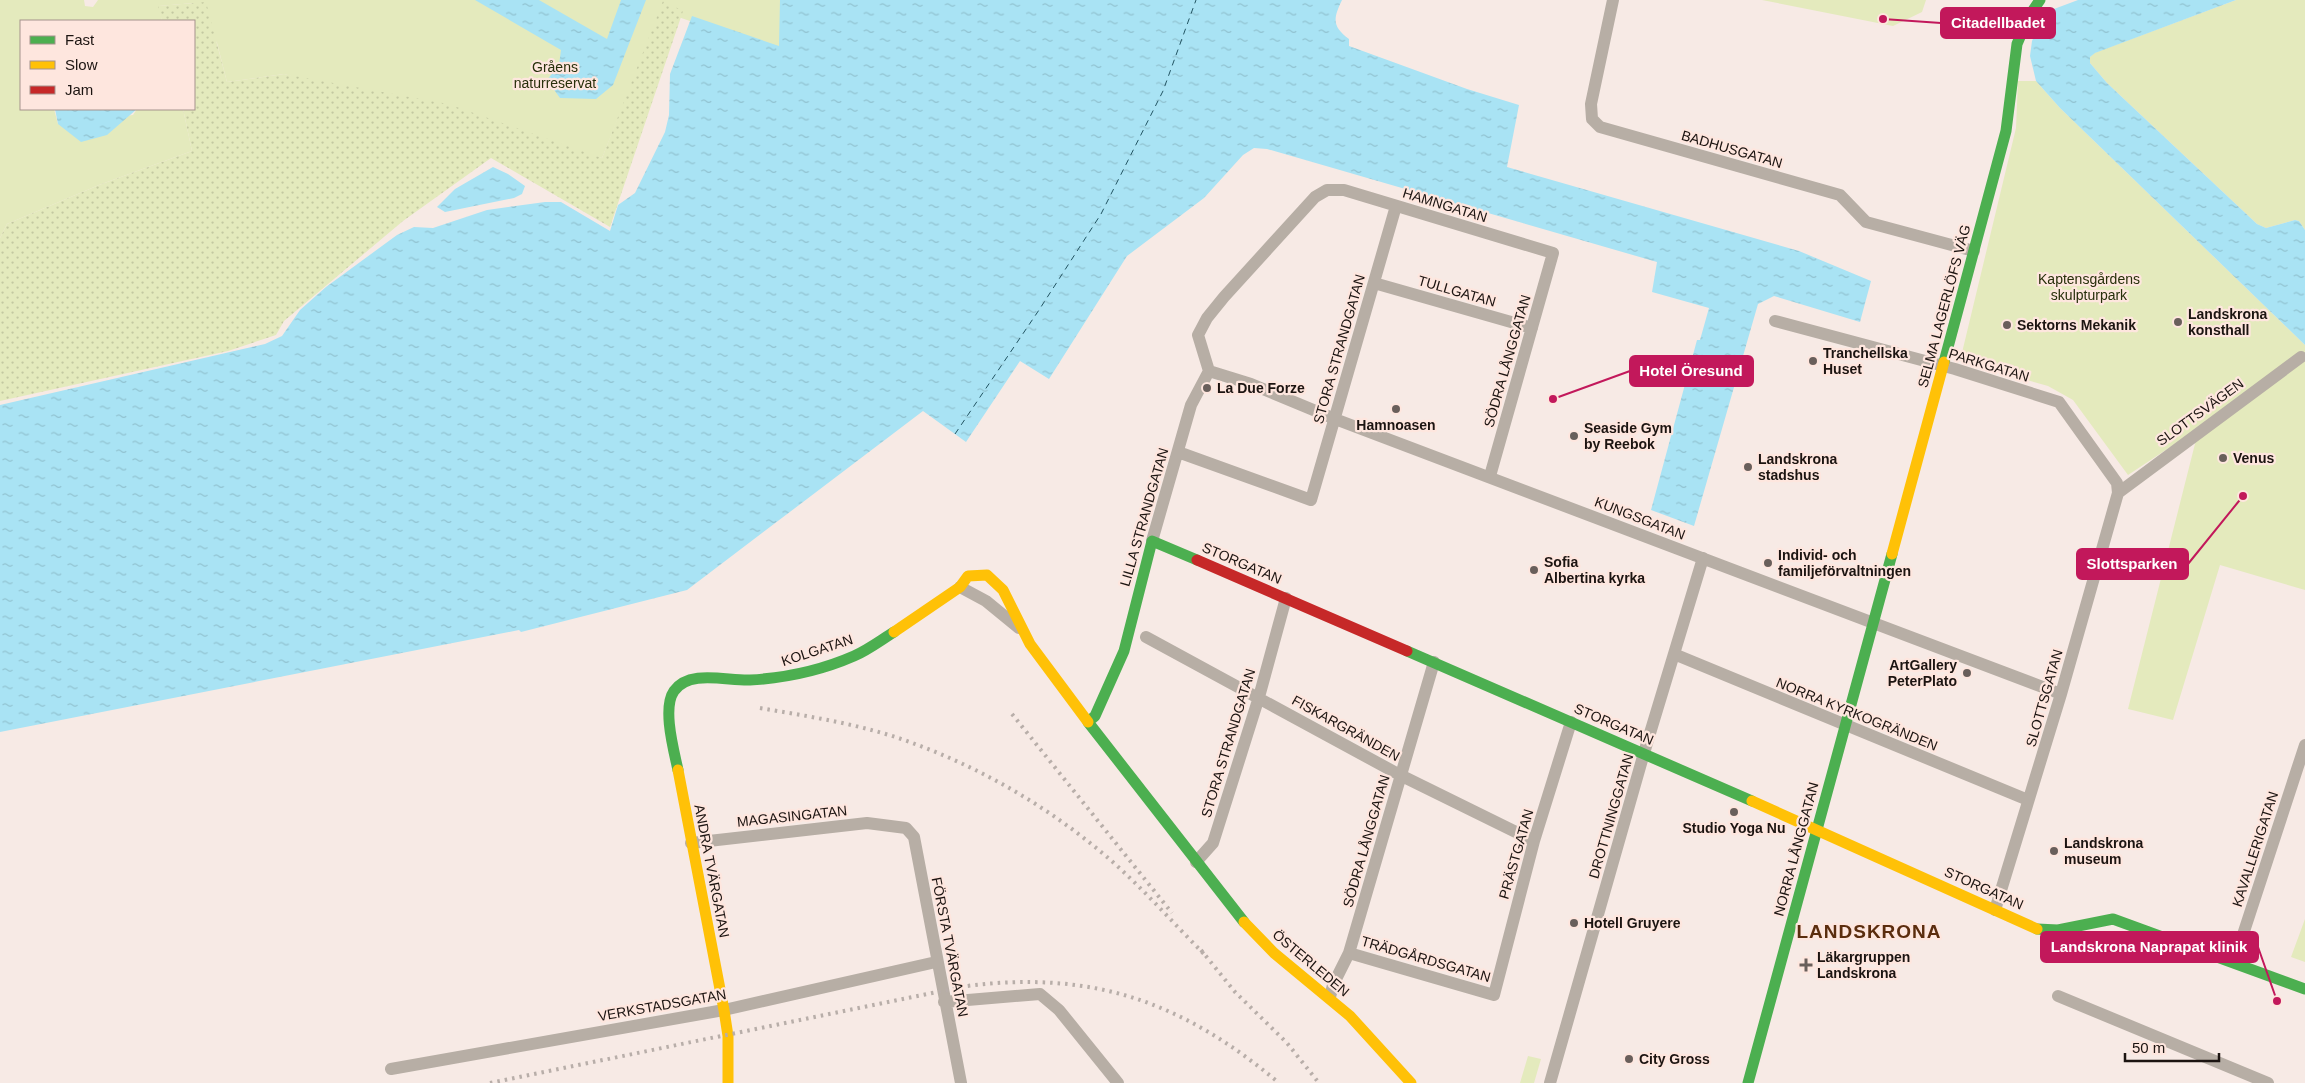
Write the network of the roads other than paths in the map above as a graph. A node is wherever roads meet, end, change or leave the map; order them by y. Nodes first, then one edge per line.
1 (1613, 0) edge
2 (2040, 0) edge
3 (1396, 206) junction
4 (1974, 252) junction
5 (1553, 253) joint
6 (1374, 283) junction
7 (1775, 321) dead end
8 (1532, 328) junction
9 (2301, 357) dead end
10 (1943, 366) junction
11 (1209, 371) junction
12 (1335, 419) junction
13 (1178, 452) junction
14 (1490, 476) junction
15 (2118, 493) junction
16 (1152, 541) junction
17 (1704, 558) junction
18 (960, 587) junction
19 (1286, 598) junction
20 (1873, 622) junction
21 (1022, 631) junction
22 (1146, 637) dead end
23 (1674, 654) junction
24 (1434, 662) junction
25 (695, 679) joint
26 (2061, 694) junction
27 (1259, 697) junction
28 (1088, 722) junction
29 (1571, 722) junction
30 (1845, 726) junction
31 (2305, 745) edge
32 (1644, 753) junction
33 (1400, 775) junction
34 (2028, 800) junction
35 (897, 825) joint
36 (1816, 830) junction
37 (1534, 841) junction
38 (691, 843) junction
39 (1196, 862) junction
40 (1995, 910) junction
41 (1349, 953) junction
42 (936, 962) junction
43 (2234, 962) junction
44 (2305, 990) edge
45 (1494, 995) joint
46 (2058, 996) dead end
47 (1330, 998) junction
48 (944, 1002) junction
49 (724, 1010) junction
50 (391, 1069) dead end
51 (728, 1083) edge
52 (961, 1083) edge
53 (1118, 1083) edge
54 (1410, 1083) edge
55 (1550, 1083) edge
56 (1748, 1083) edge
57 (2268, 1083) edge

1 - 4 street, BADHUSGATAN
2 - 4 street, SELMA LAGERLÖFS VÄG
3 - 5 street, HAMNGATAN
3 - 6 street, STORA STRANDGATAN
3 - 11 street, HAMNGATAN
4 - 10 street, SELMA LAGERLÖFS VÄG
5 - 8 street, SÖDRA LÅNGGATAN
6 - 8 street, TULLGATAN
6 - 12 street, STORA STRANDGATAN
7 - 10 street, PARKGATAN
8 - 14 street, SÖDRA LÅNGGATAN
9 - 15 street, SLOTTSVÄGEN
10 - 15 street, PARKGATAN
10 - 20 street, SELMA LAGERLÖFS VÄG
11 - 12 street, KUNGSGATAN
11 - 13 street, LILLA STRANDGATAN
12 - 13 street, STORA STRANDGATAN
12 - 14 street, KUNGSGATAN
13 - 16 street, LILLA STRANDGATAN
14 - 17 street, KUNGSGATAN
15 - 26 street, SLOTTSGATAN
16 - 19 street, STORGATAN
16 - 28 street, LILLA STRANDGATAN
17 - 20 street, KUNGSGATAN
17 - 23 street, DROTTNINGGATAN
18 - 21 street, KOLGATAN
18 - 21 street, KOLGATAN
18 - 25 street, KOLGATAN
19 - 24 street, STORGATAN
19 - 27 street, STORA STRANDGATAN
20 - 26 street, KUNGSGATAN
20 - 30 street, NORRA LÅNGGATAN
21 - 28 street, KOLGATAN
22 - 27 street, FISKARGRÄNDEN
23 - 30 street, NORRA KYRKOGRÄNDEN
23 - 32 street, DROTTNINGGATAN
24 - 29 street, STORGATAN
24 - 33 street, SÖDRA LÅNGGATAN
25 - 38 street, ANDRA TVÄRGATAN
26 - 34 street, SLOTTSGATAN
27 - 33 street, FISKARGRÄNDEN
27 - 39 street, STORA STRANDGATAN
28 - 39 street
29 - 32 street, STORGATAN
29 - 37 street, PRÄSTGATAN
30 - 34 street, NORRA KYRKOGRÄNDEN
30 - 36 street, NORRA LÅNGGATAN
31 - 43 street, KAVALLERIGATAN
32 - 36 street, STORGATAN
32 - 55 street, DROTTNINGGATAN
33 - 37 street, FISKARGRÄNDEN
33 - 41 street, SÖDRA LÅNGGATAN
34 - 40 street, SLOTTSGATAN
35 - 38 street, MAGASINGATAN
35 - 42 street, FÖRSTA TVÄRGATAN
36 - 40 street, STORGATAN
36 - 56 street, NORRA LÅNGGATAN
37 - 45 street, PRÄSTGATAN
38 - 49 street, ANDRA TVÄRGATAN
39 - 47 street, ÖSTERLEDEN
40 - 43 street, STORGATAN
41 - 45 street, TRÄDGÅRDSGATAN
41 - 47 street, SÖDRA LÅNGGATAN
42 - 48 street, FÖRSTA TVÄRGATAN
42 - 49 street, VERKSTADSGATAN
43 - 44 street, STORGATAN
46 - 57 street
47 - 54 street, ÖSTERLEDEN
48 - 52 street, FÖRSTA TVÄRGATAN
48 - 53 street
49 - 50 street, VERKSTADSGATAN
49 - 51 street, ANDRA TVÄRGATAN

